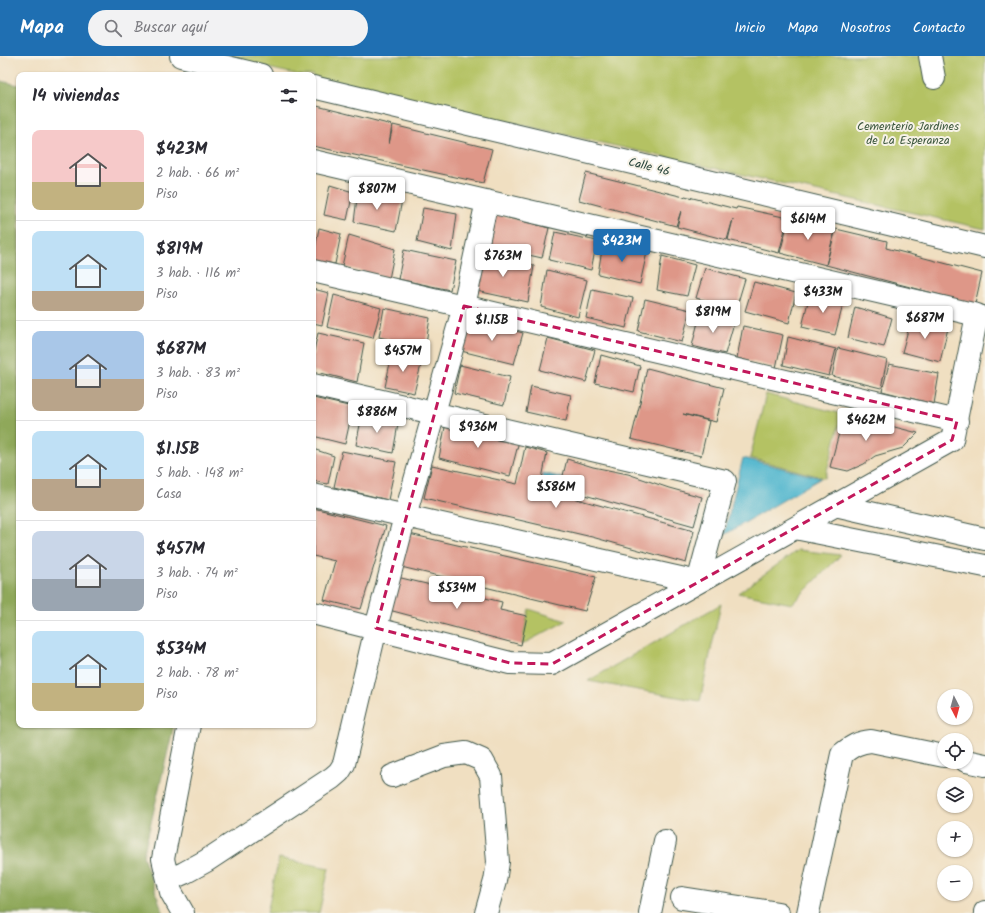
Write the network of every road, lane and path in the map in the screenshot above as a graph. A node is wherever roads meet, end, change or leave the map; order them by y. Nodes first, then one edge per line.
1 (181, 56) edge
2 (930, 56) edge
3 (248, 72) edge
4 (934, 78) dead end
5 (316, 89) edge
6 (316, 162) edge
7 (486, 201) junction
8 (985, 247) edge
9 (316, 271) edge
10 (464, 306) junction
11 (316, 386) edge
12 (434, 414) junction
13 (957, 421) junction
14 (316, 495) edge
15 (835, 505) junction
16 (405, 516) junction
17 (794, 528) junction
18 (985, 539) edge
19 (985, 566) edge
20 (698, 582) junction
21 (316, 614) edge
22 (376, 628) junction
23 (188, 728) edge
24 (937, 755) edge
25 (973, 762) edge
26 (985, 765) edge
27 (392, 776) dead end
28 (665, 841) dead end
29 (168, 880) junction
30 (682, 898) dead end
31 (183, 913) edge
32 (486, 913) edge
33 (650, 913) edge
34 (778, 913) edge
35 (808, 913) edge

1 - 3 street
2 - 4 street
5 - 8 street, Calle 46
6 - 7 street
7 - 10 street
7 - 13 street
9 - 10 street
10 - 12 street
10 - 13 street
11 - 12 street
12 - 16 street
12 - 20 street
13 - 15 street
14 - 16 street
15 - 17 street
15 - 18 street
16 - 20 street
16 - 22 street
17 - 19 street
17 - 20 street
20 - 22 street
21 - 22 street
22 - 29 street
23 - 29 street
24 - 35 street
25 - 26 street
27 - 32 street
28 - 33 street
29 - 31 street
30 - 34 street

